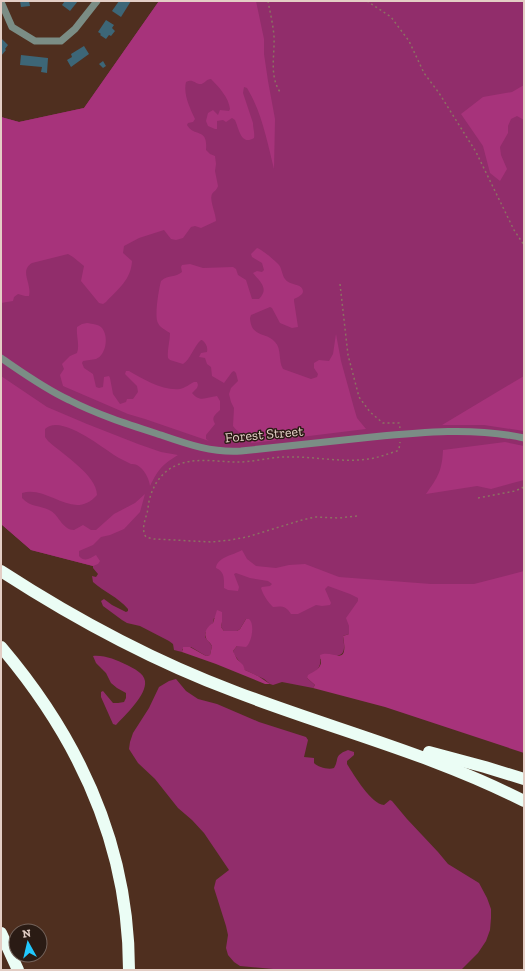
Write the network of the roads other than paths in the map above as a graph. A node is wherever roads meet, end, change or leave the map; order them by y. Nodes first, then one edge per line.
1 (97, 1) edge
2 (1, 2) edge
3 (1, 358) edge
4 (524, 438) edge
5 (1, 571) edge
6 (1, 647) edge
7 (335, 727) junction
8 (524, 779) edge
9 (524, 801) edge
10 (1, 933) edge
11 (18, 970) edge
12 (129, 970) edge

1 - 2 street
3 - 4 street, Forest Street
5 - 7 highway
6 - 12 highway
7 - 8 highway
7 - 9 highway
10 - 11 highway

